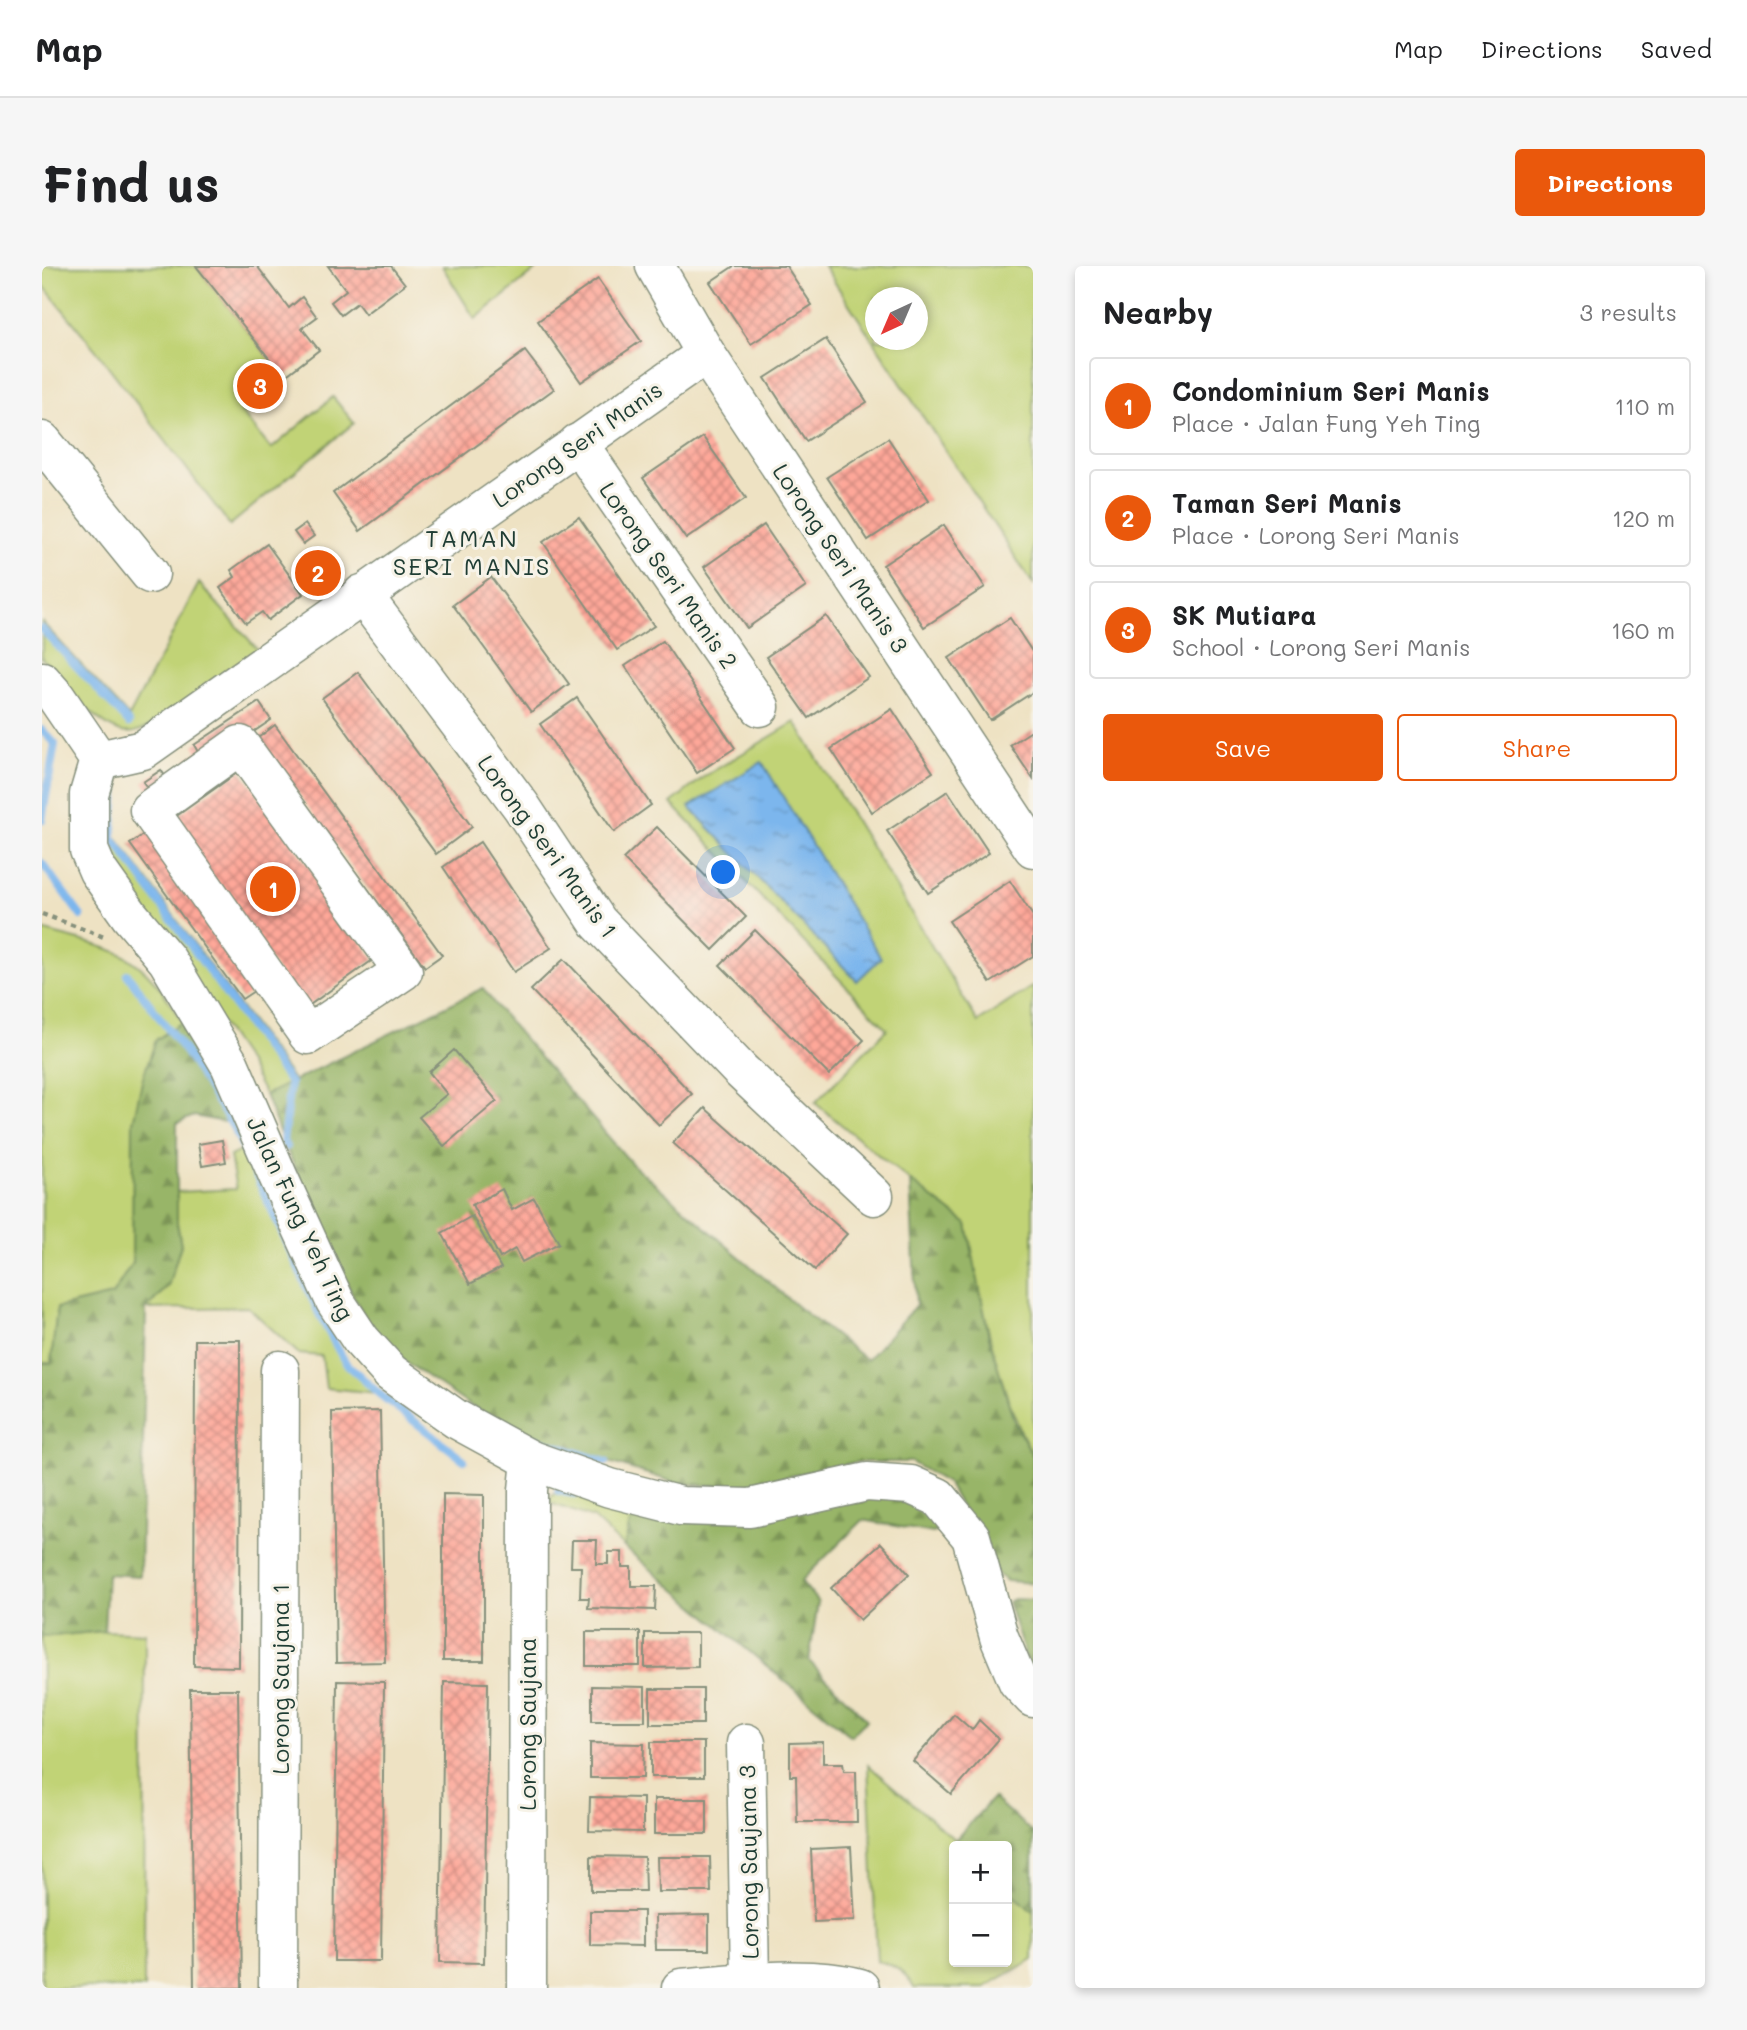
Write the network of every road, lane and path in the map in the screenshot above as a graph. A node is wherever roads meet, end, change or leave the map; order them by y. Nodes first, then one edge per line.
1 (655, 266) edge
2 (706, 354) junction
3 (42, 441) edge
4 (578, 443) junction
5 (150, 574) dead end
6 (362, 594) junction
7 (42, 681) edge
8 (210, 703) junction
9 (760, 707) dead end
10 (240, 745) junction
11 (99, 760) junction
12 (1033, 848) edge
13 (874, 1196) dead end
14 (280, 1370) dead end
15 (531, 1460) junction
16 (1033, 1698) edge
17 (746, 1743) dead end
18 (750, 1982) junction
19 (278, 1988) edge
20 (527, 1988) edge
21 (681, 1988) edge
22 (860, 1988) edge

1 - 2 street, Lorong Seri Manis 3
2 - 4 street, Lorong Seri Manis
2 - 12 street, Lorong Seri Manis 3
3 - 5 street
4 - 6 street, Lorong Seri Manis
4 - 9 street, Lorong Seri Manis 2
6 - 8 street, Lorong Seri Manis
6 - 13 street, Lorong Seri Manis 1
7 - 11 street
8 - 10 street
8 - 11 street, Lorong Seri Manis
10 - 10 street
11 - 15 street, Jalan Fung Yeh Ting
14 - 19 street, Lorong Saujana 1
15 - 16 street, Jalan Fung Yeh Ting
15 - 20 street, Lorong Saujana
17 - 18 street, Lorong Saujana 3
18 - 21 street
18 - 22 street

